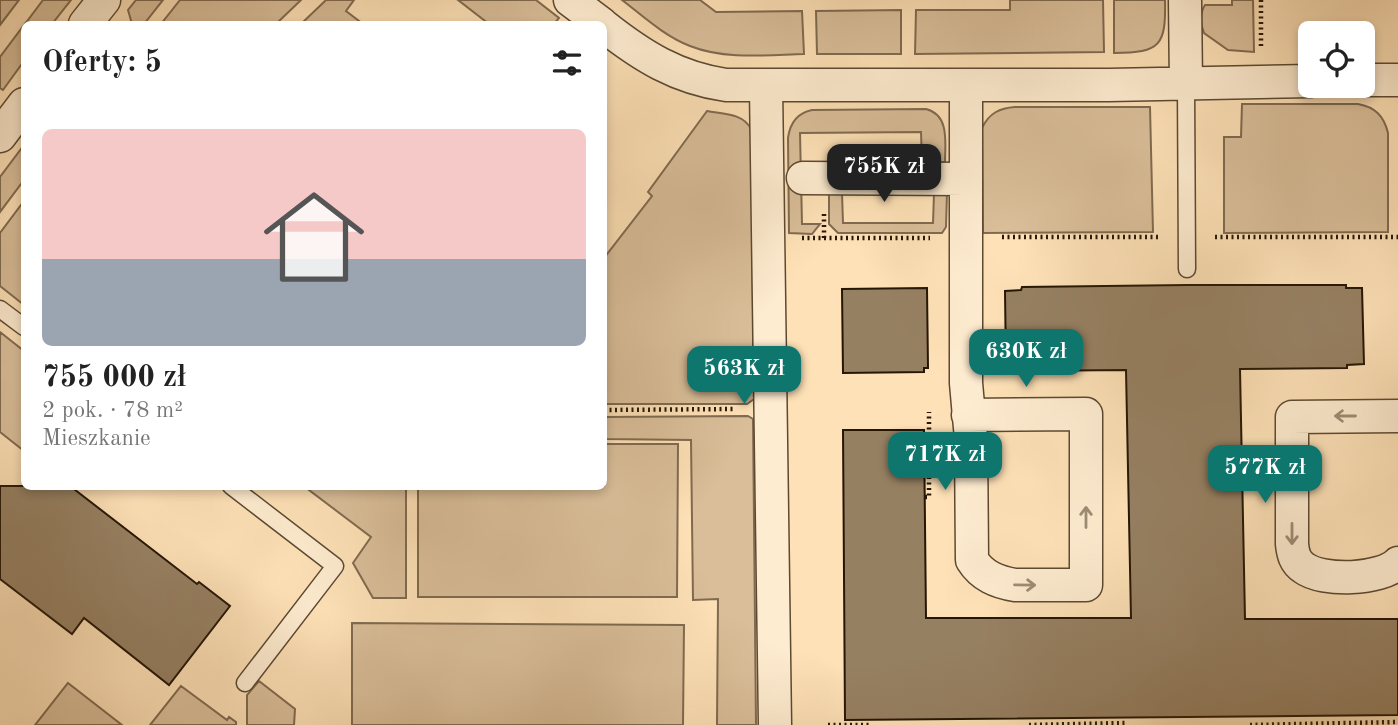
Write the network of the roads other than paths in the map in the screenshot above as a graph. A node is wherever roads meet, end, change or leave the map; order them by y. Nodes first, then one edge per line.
1 (104, 0) edge
2 (570, 0) edge
3 (1185, 0) edge
4 (87, 21) edge
5 (598, 21) edge
6 (607, 28) edge
7 (1375, 80) edge
8 (1398, 80) edge
9 (1298, 81) edge
10 (1186, 84) junction
11 (965, 86) junction
12 (766, 87) junction
13 (21, 108) edge
14 (0, 136) edge
15 (803, 178) dead end
16 (966, 179) junction
17 (1187, 268) dead end
18 (0, 309) edge
19 (21, 325) edge
20 (968, 415) junction
21 (1398, 416) edge
22 (236, 490) edge
23 (1398, 563) edge
24 (245, 682) dead end
25 (775, 725) edge

1 - 4 street
2 - 5 street
3 - 10 street
6 - 12 street
7 - 8 street
9 - 10 street
10 - 11 street
10 - 17 lane
11 - 12 street
11 - 16 street
12 - 25 street
13 - 14 street
15 - 16 street
16 - 20 street
18 - 19 lane
20 -> 20 street
21 -> 23 street
22 - 24 lane

